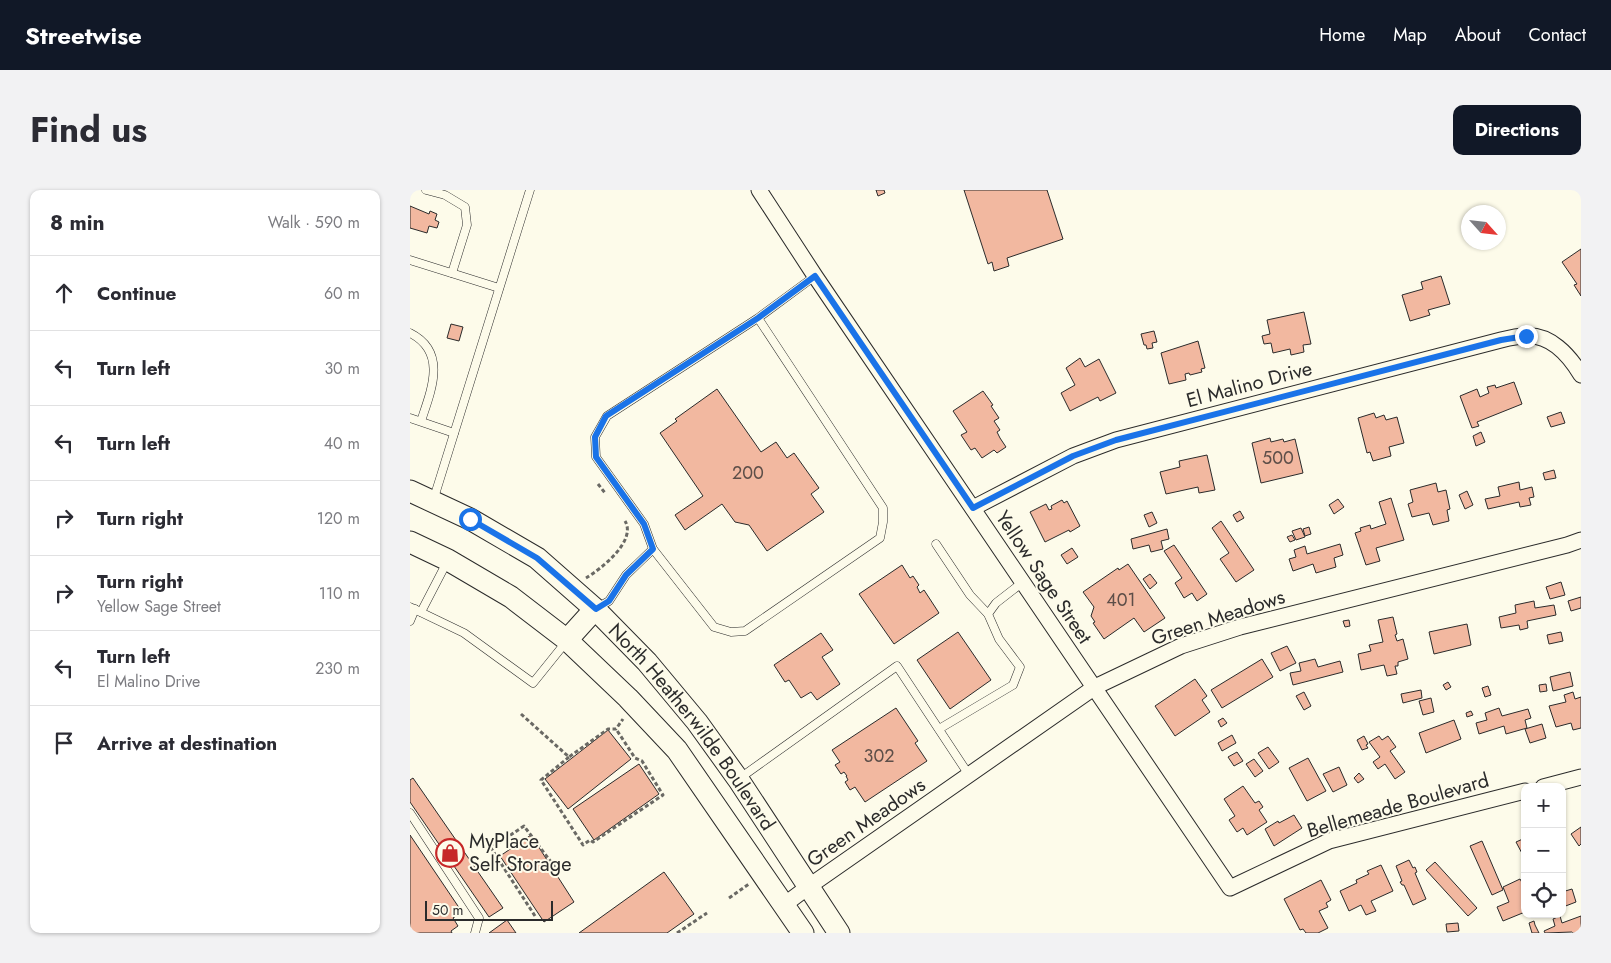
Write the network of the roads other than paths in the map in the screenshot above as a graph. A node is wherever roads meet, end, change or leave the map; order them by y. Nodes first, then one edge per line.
1 (426, 190) edge
2 (530, 190) edge
3 (759, 190) edge
4 (410, 260) edge
5 (452, 273) junction
6 (815, 276) junction
7 (499, 288) junction
8 (758, 318) junction
9 (410, 333) edge
10 (1581, 375) edge
11 (410, 418) edge
12 (421, 421) junction
13 (454, 433) junction
14 (410, 491) edge
15 (433, 502) junction
16 (973, 508) junction
17 (1581, 540) edge
18 (410, 542) edge
19 (936, 544) dead end
20 (653, 549) junction
21 (448, 560) junction
22 (1023, 582) junction
23 (415, 609) edge
24 (596, 609) junction
25 (988, 614) junction
26 (410, 621) edge
27 (568, 640) junction
28 (1094, 687) junction
29 (939, 729) junction
30 (970, 775) junction
31 (1581, 777) edge
32 (738, 779) junction
33 (1558, 783) edge
34 (1521, 792) edge
35 (410, 814) edge
36 (808, 887) junction
37 (1230, 888) joint
38 (784, 905) junction
39 (476, 933) edge
40 (803, 933) edge
41 (839, 933) edge

1 - 5 lane
2 - 7 lane
3 - 6 street, Yellow Sage Street
4 - 5 lane
5 - 7 lane
6 - 8 lane
6 - 16 street, Yellow Sage Street
7 - 13 lane
8 - 20 lane
8 - 20 lane
9 - 12 lane
10 - 16 street, El Malino Drive
11 - 12 lane
12 - 13 lane
13 - 15 lane
14 - 15 main road, North Heatherwilde Boulevard
15 - 24 main road, North Heatherwilde Boulevard
16 - 22 street, Yellow Sage Street
17 - 28 street, Green Meadows
18 - 21 main road, North Heatherwilde Boulevard
19 - 25 lane
20 - 24 lane
21 - 23 lane
21 - 27 main road, North Heatherwilde Boulevard
22 - 25 lane
22 - 28 street, Yellow Sage Street
23 - 26 lane
23 - 27 lane
24 - 27 main road
24 - 32 main road, North Heatherwilde Boulevard
25 - 29 lane
27 - 38 main road, North Heatherwilde Boulevard
28 - 30 street, Green Meadows
28 - 37 street, Yellow Sage Street
29 - 30 lane
29 - 32 lane
30 - 36 street, Green Meadows
31 - 33 street
32 - 36 main road, North Heatherwilde Boulevard
34 - 37 street, Bellemeade Boulevard
35 - 39 lane
36 - 38 street, Green Meadows
36 - 41 main road, North Heatherwilde Boulevard
38 - 40 main road, North Heatherwilde Boulevard

